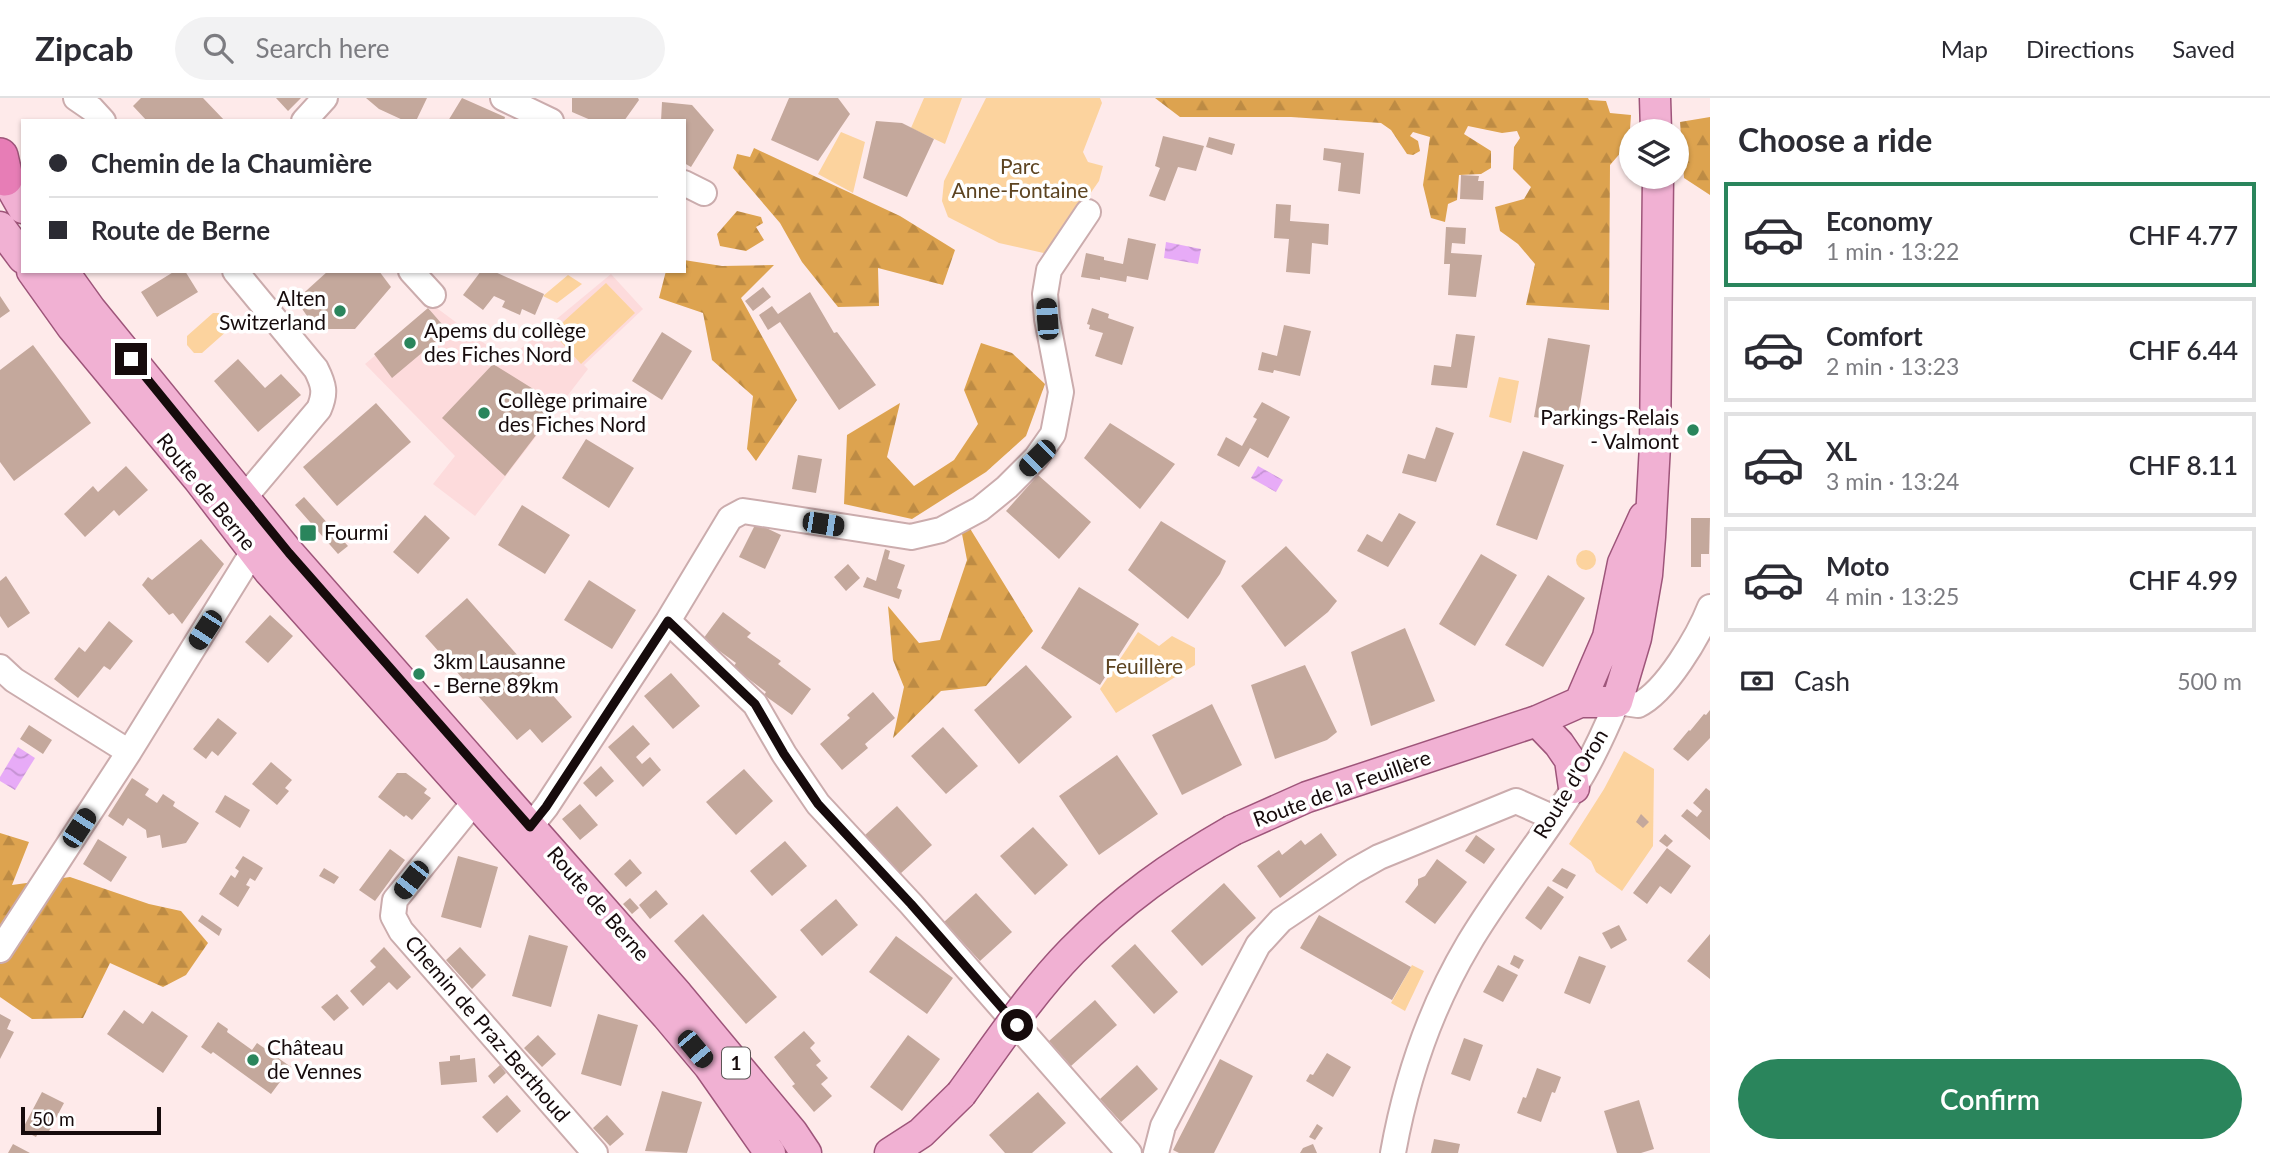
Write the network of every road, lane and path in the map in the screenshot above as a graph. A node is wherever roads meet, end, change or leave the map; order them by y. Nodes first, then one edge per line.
1 (76, 98) edge
2 (326, 98) edge
3 (503, 98) edge
4 (1655, 98) edge
5 (101, 119) edge
6 (306, 119) edge
7 (547, 119) edge
8 (1656, 119) edge
9 (2, 167) edge
10 (1658, 189) edge
11 (21, 204) edge
12 (1088, 212) dead end
13 (0, 227) edge
14 (21, 255) edge
15 (33, 273) edge
16 (65, 273) edge
17 (236, 273) edge
18 (413, 273) edge
19 (433, 295) dead end
20 (1653, 497) junction
21 (237, 507) junction
22 (261, 538) junction
23 (1710, 607) edge
24 (668, 621) junction
25 (0, 667) edge
26 (1580, 702) junction
27 (1618, 702) junction
28 (1538, 721) junction
29 (129, 752) junction
30 (1574, 788) junction
31 (475, 801) junction
32 (1554, 818) junction
33 (530, 827) junction
34 (0, 950) edge
35 (961, 1094) junction
36 (799, 1142) edge
37 (595, 1153) edge
38 (770, 1153) edge
39 (822, 1153) edge
40 (890, 1153) edge
41 (919, 1153) edge
42 (1129, 1153) edge
43 (1156, 1153) edge
44 (1393, 1153) edge

1 - 5 street
2 - 6 street
3 - 7 street
4 - 8 main road
9 - 11 main road
10 - 20 main road, Route d'Oron
12 - 24 street
13 - 14 main road
15 - 21 main road, Route de Berne / 1
16 - 21 main road, Route de Berne / 1
17 - 21 street
18 - 19 street
20 - 26 main road
20 - 27 main road, Route d'Oron
21 - 22 main road, Route de Berne / 1
22 - 29 street
22 - 31 main road, Route de Berne / 1
22 - 33 main road, Route de Berne / 1
23 - 27 street
24 - 33 street
24 - 42 street
25 - 29 street
26 - 27 main road, Route de la Feuillère
26 - 28 main road, Route de la Feuillère
27 - 30 street, Route d'Oron
28 - 30 main road
28 - 35 main road, Route de la Feuillère, bridge
29 - 34 street
30 - 32 street, Route d'Oron
31 - 37 street, Chemin de Praz-Berthoud
31 - 38 main road, Route de Berne / 1
32 - 43 street
32 - 44 street, Route d'Oron
33 - 36 main road, Route de Berne / 1
35 - 40 main road, Route de la Feuillère
35 - 41 main road, Route de la Feuillère
36 - 39 main road

